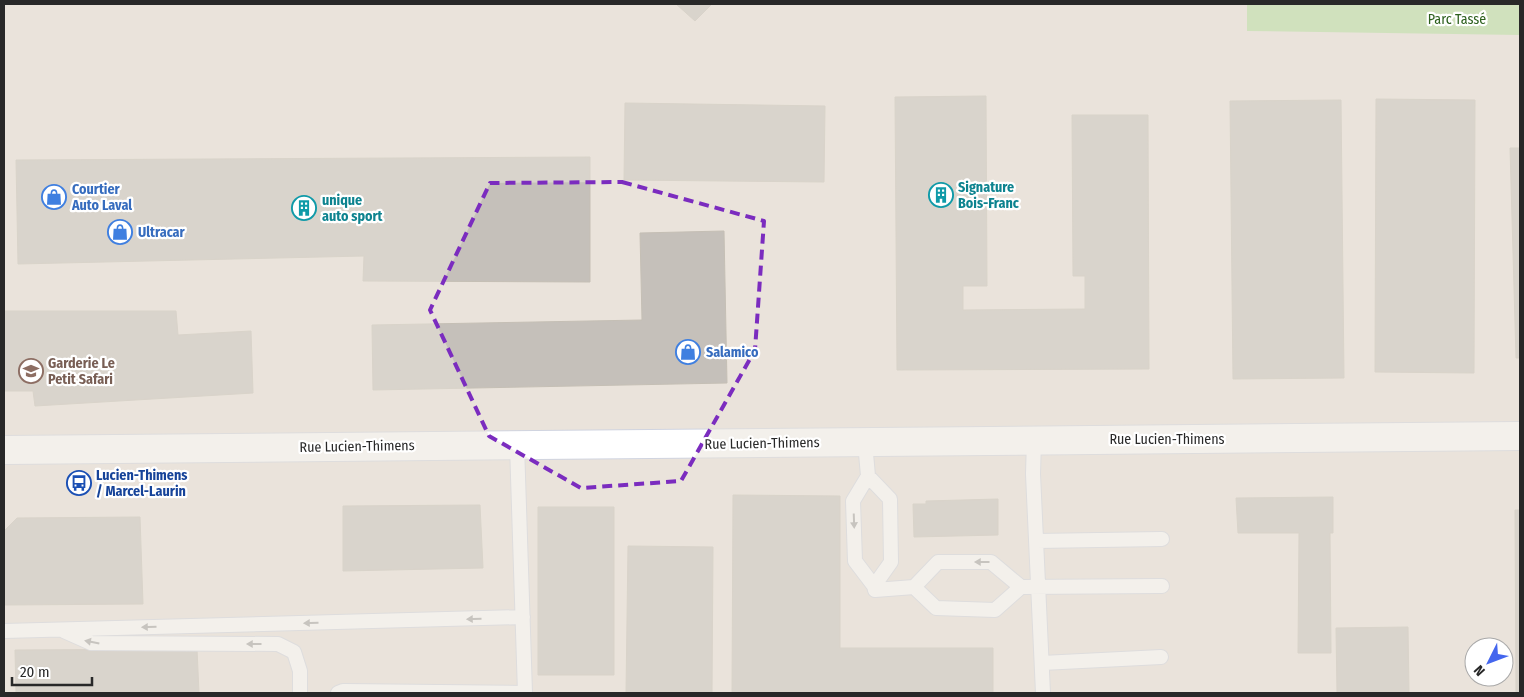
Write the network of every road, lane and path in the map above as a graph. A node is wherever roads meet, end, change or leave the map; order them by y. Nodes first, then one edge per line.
1 (1520, 436) edge
2 (1034, 440) junction
3 (865, 442) junction
4 (516, 445) junction
5 (4, 450) edge
6 (868, 476) junction
7 (1162, 539) dead end
8 (1036, 541) junction
9 (874, 586) junction
10 (1162, 586) dead end
11 (914, 587) junction
12 (1021, 587) junction
13 (1038, 588) junction
14 (523, 617) junction
15 (59, 630) junction
16 (4, 631) edge
17 (1161, 657) dead end
18 (1042, 662) junction
19 (300, 693) edge
20 (338, 693) edge
21 (526, 693) edge
22 (1043, 693) edge

1 - 2 street, Rue Lucien-Thimens
2 - 3 street, Rue Lucien-Thimens
2 - 8 lane
3 - 4 street, Rue Lucien-Thimens
3 - 6 lane
4 - 5 street, Rue Lucien-Thimens
4 - 14 lane
6 -> 9 lane
6 - 9 lane
7 - 8 lane
8 - 13 lane
9 - 11 lane
10 - 13 lane
11 - 12 lane
12 -> 11 lane
12 - 13 lane
13 - 18 lane
14 -> 15 lane
14 - 21 lane
15 - 16 lane
19 -> 15 lane
17 - 18 lane
18 - 22 lane
20 - 21 lane

